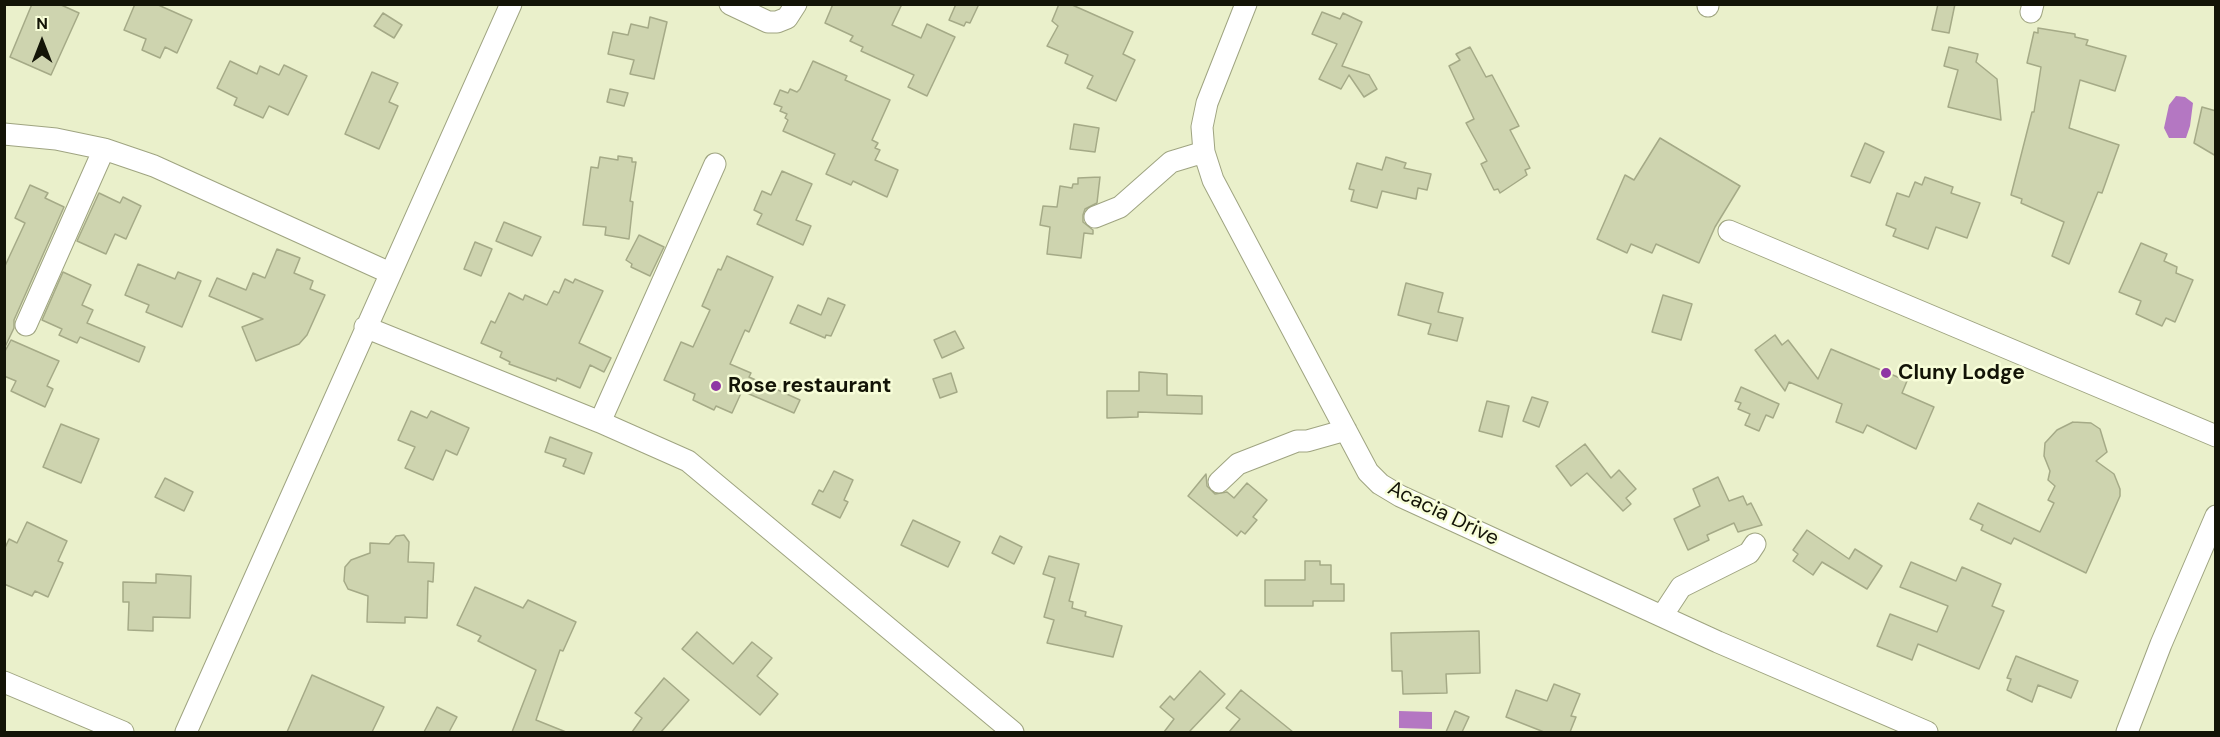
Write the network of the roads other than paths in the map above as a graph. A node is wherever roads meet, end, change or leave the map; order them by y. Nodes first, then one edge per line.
1 (511, 4) edge
2 (730, 4) edge
3 (796, 4) edge
4 (1246, 4) edge
5 (4, 134) edge
6 (104, 149) junction
7 (1204, 152) junction
8 (715, 164) dead end
9 (1095, 217) dead end
10 (1729, 231) dead end
11 (390, 273) junction
12 (26, 325) dead end
13 (365, 327) junction
14 (600, 422) junction
15 (1346, 430) junction
16 (2216, 436) edge
17 (1219, 483) dead end
18 (2216, 516) edge
19 (1755, 544) dead end
20 (1662, 616) junction
21 (4, 682) edge
22 (123, 732) edge
23 (186, 732) edge
24 (1013, 732) edge
25 (1927, 732) edge
26 (2127, 732) edge

1 - 11 street
2 - 3 street
4 - 7 street, Acacia Drive
5 - 6 street
6 - 11 street
6 - 12 street
7 - 9 street
7 - 15 street, Acacia Drive
8 - 14 street
10 - 16 street
11 - 13 street
13 - 14 street
13 - 23 street
14 - 24 street
15 - 17 street
15 - 20 street, Acacia Drive
18 - 26 street
19 - 20 street
20 - 25 street, Acacia Drive
21 - 22 street

